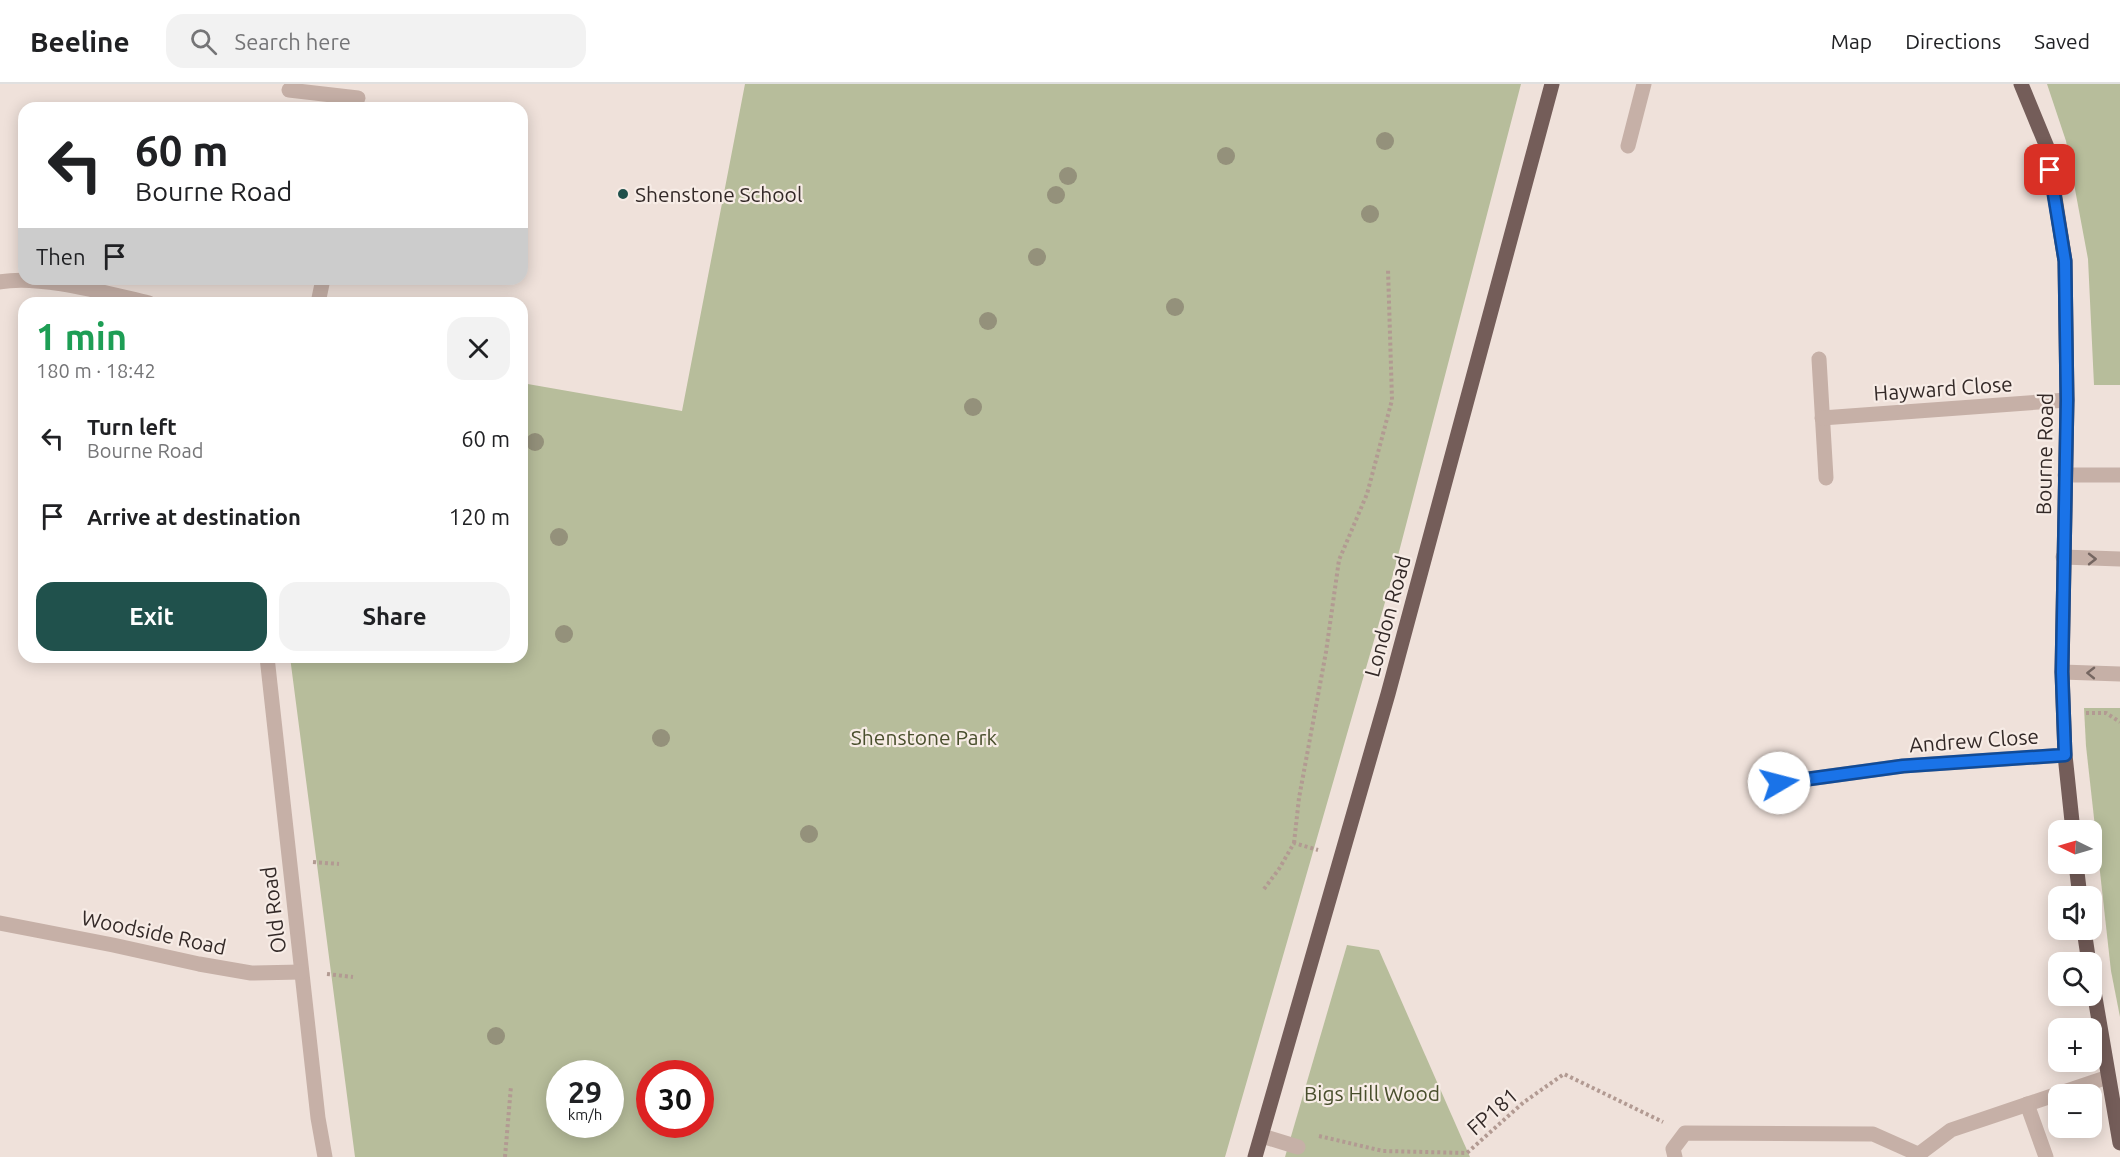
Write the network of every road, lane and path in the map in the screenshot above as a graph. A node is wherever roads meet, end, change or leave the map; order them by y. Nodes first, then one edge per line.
1 (1552, 84) edge
2 (1644, 84) edge
3 (2021, 84) edge
4 (289, 90) dead end
5 (358, 97) edge
6 (1628, 146) dead end
7 (1388, 269) dead end
8 (18, 279) edge
9 (0, 282) edge
10 (57, 285) edge
11 (110, 297) edge
12 (1819, 359) dead end
13 (2067, 400) junction
14 (1822, 418) junction
15 (2065, 475) junction
16 (2120, 475) edge
17 (1826, 478) dead end
18 (2063, 557) junction
19 (2120, 559) edge
20 (268, 663) edge
21 (2062, 672) junction
22 (2120, 674) edge
23 (2082, 714) dead end
24 (2120, 722) edge
25 (2065, 755) junction
26 (1779, 783) dead end
27 (2072, 820) edge
28 (1294, 843) junction
29 (1342, 856) junction
30 (1264, 889) dead end
31 (0, 923) edge
32 (301, 972) junction
33 (2096, 1006) edge
34 (2108, 1077) junction
35 (511, 1086) dead end
36 (2027, 1104) junction
37 (1685, 1133) junction
38 (1313, 1134) dead end
39 (1262, 1136) junction
40 (2120, 1143) edge
41 (1298, 1147) dead end
42 (1917, 1156) edge
43 (325, 1157) edge
44 (505, 1157) edge
45 (1255, 1157) edge
46 (1675, 1157) edge
47 (2046, 1157) edge

1 - 29 main road, London Road
2 - 6 street
3 - 13 main road, Bourne Road
4 - 5 street
7 - 28 path
8 - 9 street
10 - 11 street
12 - 14 street
13 - 14 street, Hayward Close
13 - 15 main road, Bourne Road
14 - 17 street
15 - 16 street
15 - 18 main road, Bourne Road
18 -> 19 street
18 - 21 main road, Bourne Road
20 - 32 street, Old Road
22 -> 21 street
21 - 25 main road, Bourne Road
23 - 24 path
25 - 26 street, Andrew Close
25 - 27 main road, Bourne Road
28 - 29 path
28 - 30 path
29 - 39 main road, London Road
31 - 32 street, Woodside Road
32 - 43 street, Old Road
33 - 34 main road
34 - 36 street
34 - 40 main road
35 - 44 path
36 - 42 street
36 - 47 street
37 - 38 path, FP181
37 - 42 street
37 - 46 street
39 - 41 street
39 - 45 main road, London Road

